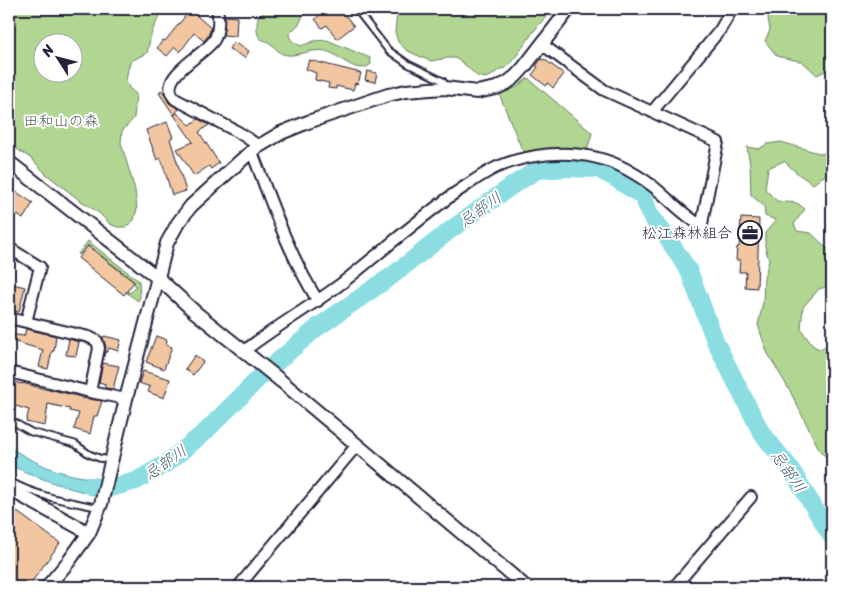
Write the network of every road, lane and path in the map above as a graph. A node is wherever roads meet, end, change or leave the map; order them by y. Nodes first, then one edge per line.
1 (217, 9) edge
2 (356, 9) edge
3 (569, 9) edge
4 (732, 9) edge
5 (543, 44) junction
6 (445, 88) junction
7 (652, 112) junction
8 (255, 149) junction
9 (9, 162) edge
10 (9, 248) edge
11 (158, 278) junction
12 (318, 301) junction
13 (9, 318) edge
14 (26, 322) junction
15 (245, 352) junction
16 (9, 372) edge
17 (90, 392) junction
18 (126, 399) junction
19 (9, 418) edge
20 (357, 445) junction
21 (111, 462) junction
22 (9, 481) edge
23 (9, 489) edge
24 (751, 497) dead end
25 (101, 506) junction
26 (89, 534) junction
27 (47, 587) edge
28 (238, 587) edge
29 (526, 587) edge
30 (674, 587) edge

1 - 8 street
2 - 6 lane
3 - 5 street
4 - 7 street
5 - 6 street
5 - 7 street
6 - 8 street
7 - 12 street
8 - 11 street
8 - 12 street
9 - 11 street
10 - 14 street
11 - 15 street
11 - 18 street
12 - 15 street
13 - 14 street
14 - 17 street
15 - 20 street
16 - 17 street
17 - 18 street
18 - 21 street
19 - 21 lane
20 - 28 street
20 - 29 street
21 - 25 street
22 - 25 lane
23 - 26 street
24 - 30 street
25 - 26 street
26 - 27 street

